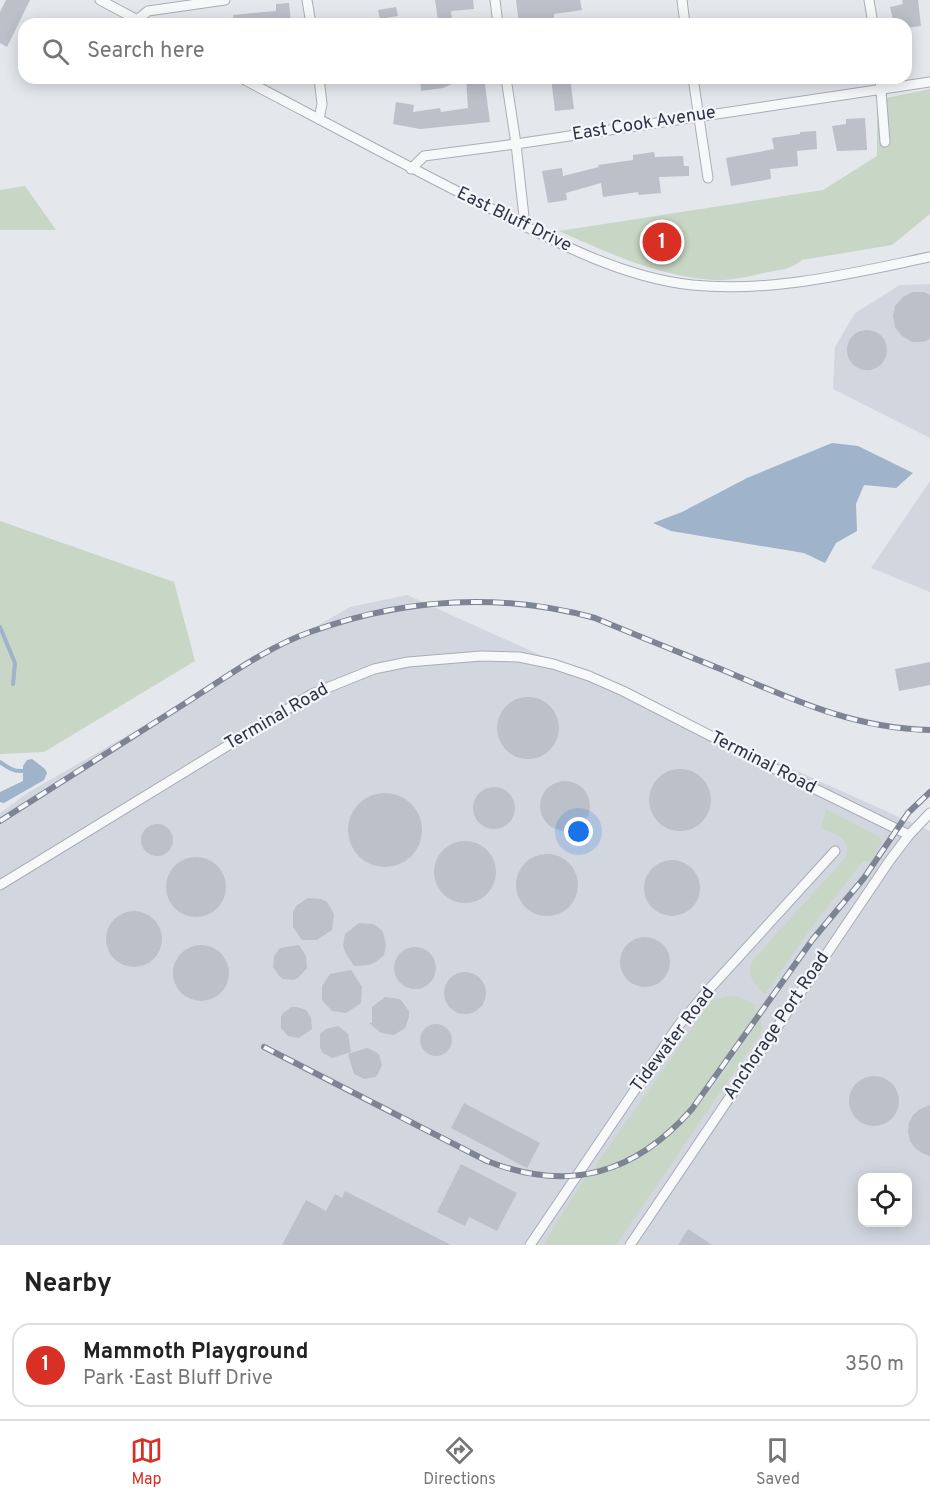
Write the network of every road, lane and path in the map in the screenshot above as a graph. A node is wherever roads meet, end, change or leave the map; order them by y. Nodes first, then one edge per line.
1 (100, 0) edge
2 (225, 0) edge
3 (307, 0) edge
4 (495, 0) edge
5 (682, 0) edge
6 (869, 0) edge
7 (117, 4) edge
8 (136, 18) edge
9 (144, 18) edge
10 (310, 18) edge
11 (497, 18) edge
12 (684, 18) edge
13 (872, 18) edge
14 (930, 82) edge
15 (252, 84) edge
16 (320, 84) edge
17 (507, 84) edge
18 (694, 84) edge
19 (880, 84) edge
20 (881, 90) junction
21 (699, 116) junction
22 (319, 119) junction
23 (885, 142) dead end
24 (516, 144) junction
25 (411, 169) junction
26 (708, 178) dead end
27 (525, 226) junction
28 (930, 257) edge
29 (930, 813) edge
30 (909, 835) junction
31 (836, 851) dead end
32 (0, 885) edge
33 (530, 1245) edge
34 (630, 1245) edge

1 - 7 street
2 - 9 street
3 - 10 street
4 - 11 street
5 - 12 street
6 - 13 street
7 - 8 street
14 - 20 street, East Cook Avenue
15 - 22 street, East Bluff Drive
16 - 22 street
17 - 24 street
18 - 21 street
19 - 20 street
20 - 21 street, East Cook Avenue
20 - 23 street
21 - 24 street, East Cook Avenue
21 - 26 street
22 - 25 street, East Bluff Drive
24 - 25 street, East Cook Avenue
24 - 27 street
25 - 27 street, East Bluff Drive
27 - 28 street, East Bluff Drive
29 - 30 street, Anchorage Port Road
30 - 32 street, Terminal Road
30 - 34 street, Anchorage Port Road
31 - 33 street, Tidewater Road

